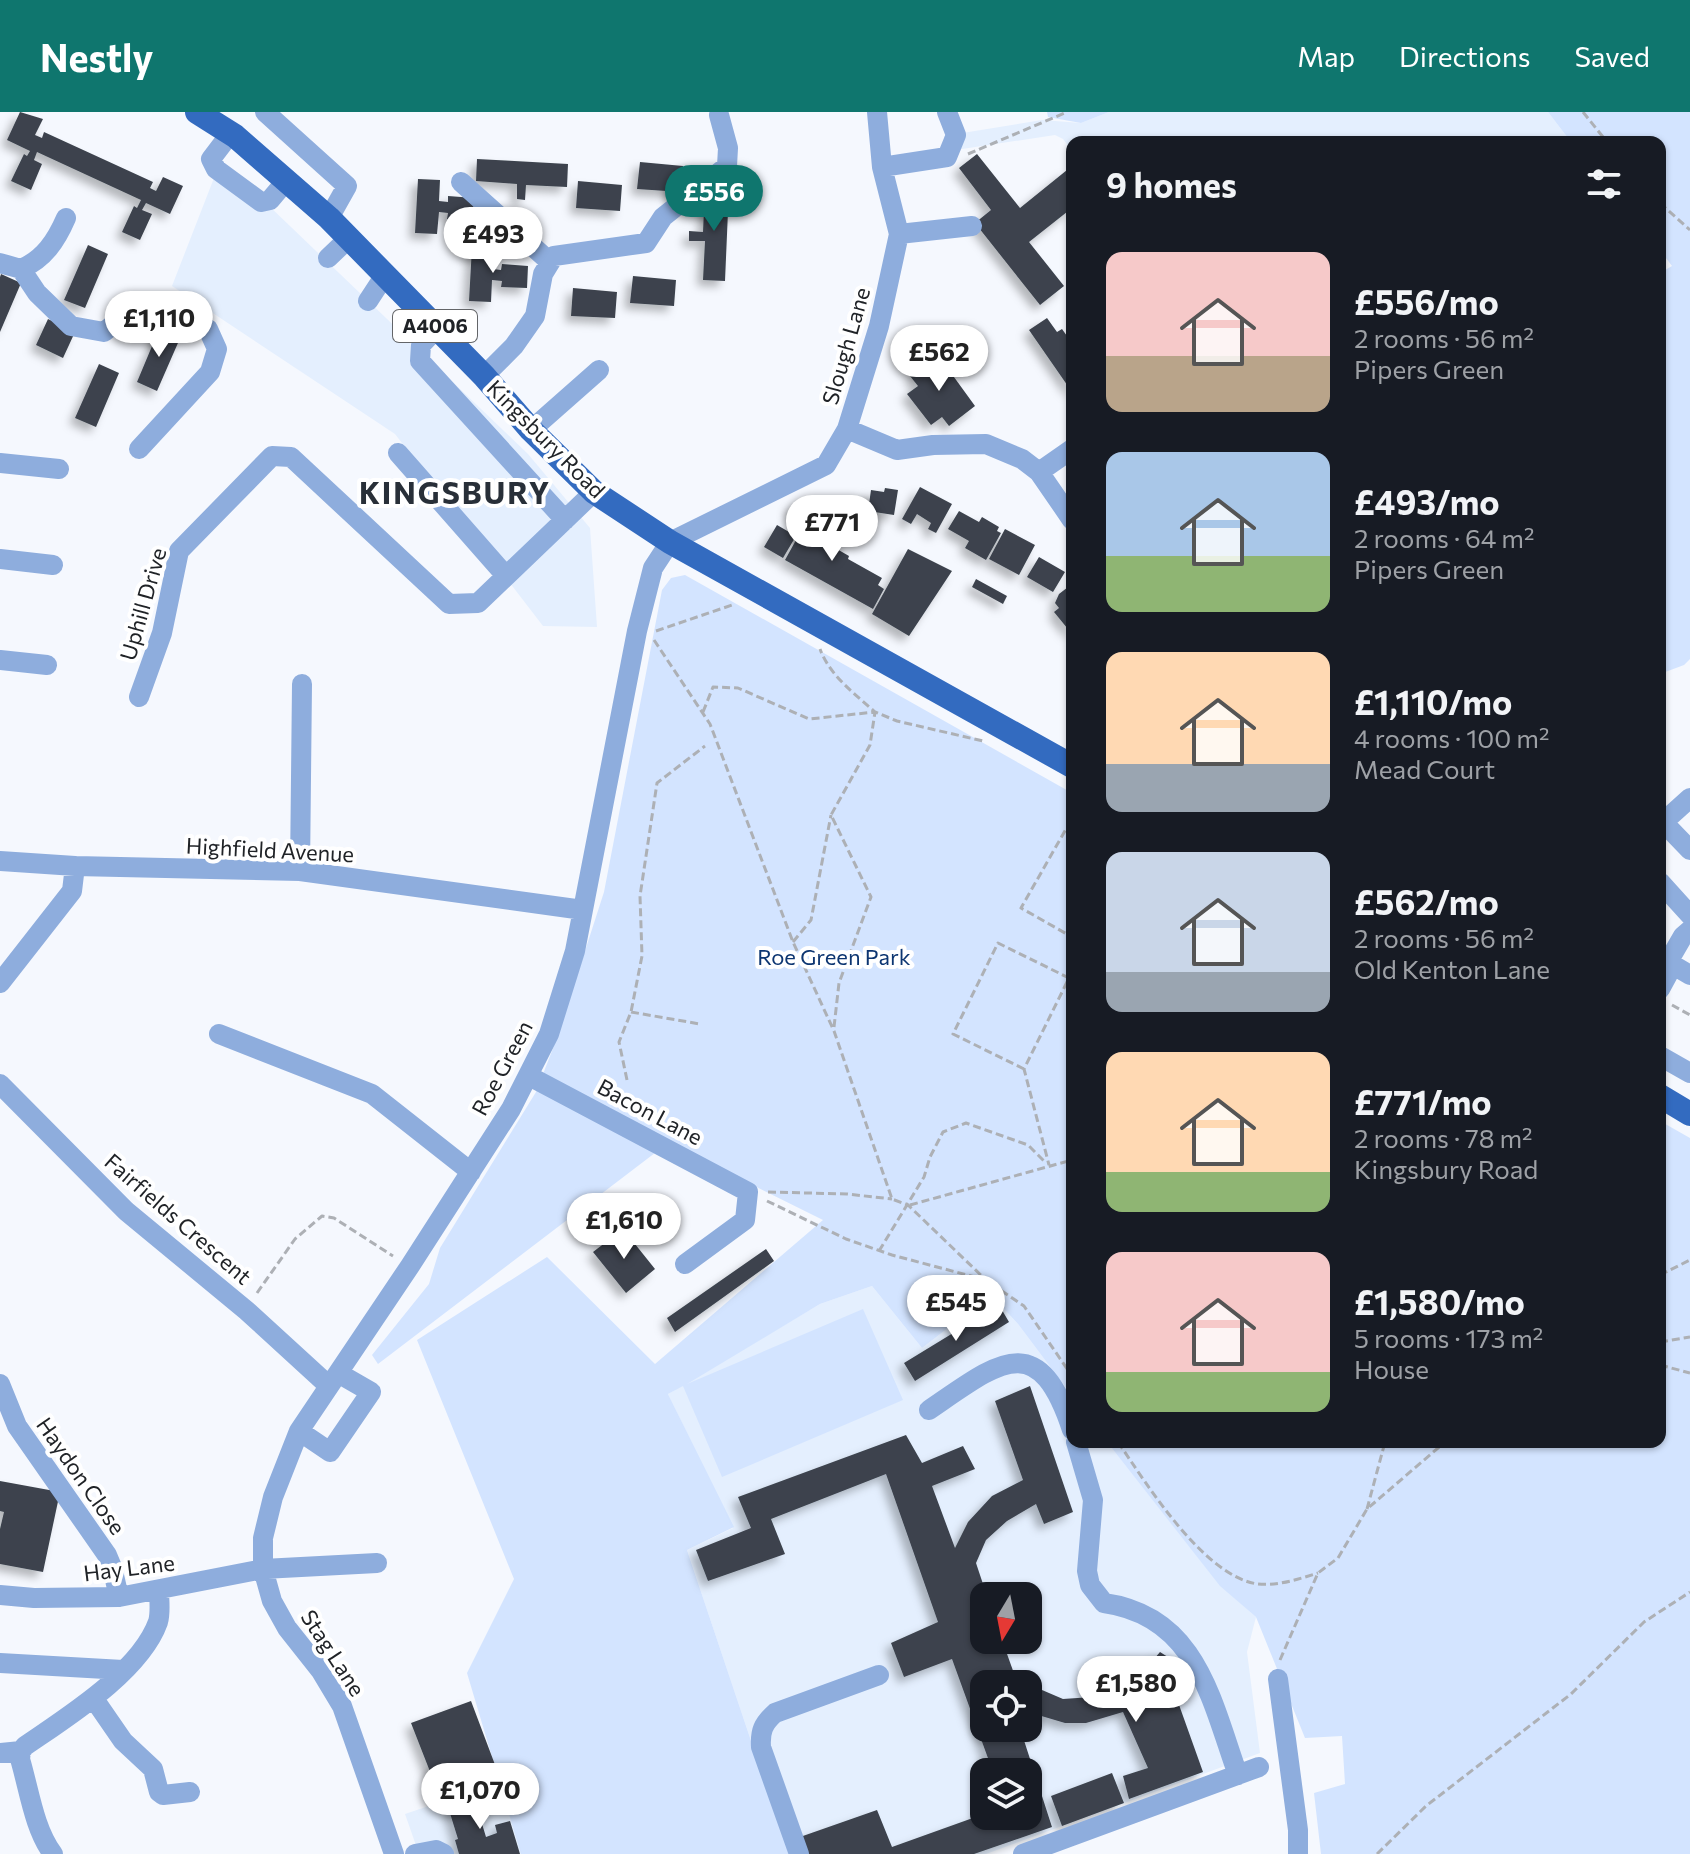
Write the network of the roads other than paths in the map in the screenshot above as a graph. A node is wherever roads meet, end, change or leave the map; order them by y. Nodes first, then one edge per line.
1 (197, 112) edge
2 (265, 112) edge
3 (877, 112) edge
4 (947, 112) edge
5 (719, 115) dead end
6 (230, 134) junction
7 (882, 167) junction
8 (286, 181) junction
9 (461, 182) dead end
10 (66, 218) dead end
11 (329, 218) junction
12 (972, 226) dead end
13 (899, 234) junction
14 (349, 238) junction
15 (328, 258) dead end
16 (550, 262) junction
17 (0, 263) edge
18 (21, 269) junction
19 (385, 275) junction
20 (368, 301) dead end
21 (437, 328) junction
22 (599, 370) dead end
23 (484, 376) junction
24 (847, 429) junction
25 (531, 430) junction
26 (139, 449) dead end
27 (398, 453) dead end
28 (1066, 453) edge
29 (0, 463) edge
30 (59, 469) dead end
31 (1039, 472) junction
32 (594, 492) junction
33 (1066, 511) edge
34 (565, 520) junction
35 (670, 542) junction
36 (0, 559) edge
37 (53, 565) dead end
38 (506, 576) junction
39 (0, 660) edge
40 (47, 665) dead end
41 (302, 684) dead end
42 (139, 697) dead end
43 (1066, 763) edge
44 (1690, 798) edge
45 (1666, 819) edge
46 (1666, 827) edge
47 (1690, 850) edge
48 (0, 861) edge
49 (75, 866) junction
50 (300, 871) junction
51 (1666, 889) edge
52 (583, 910) junction
53 (1690, 915) edge
54 (1690, 930) edge
55 (1682, 970) edge
56 (0, 983) edge
57 (1666, 994) edge
58 (219, 1034) dead end
59 (1666, 1059) edge
60 (1690, 1073) edge
61 (529, 1076) junction
62 (0, 1084) edge
63 (1666, 1100) edge
64 (1690, 1114) edge
65 (471, 1172) junction
66 (685, 1264) dead end
67 (334, 1379) junction
68 (0, 1384) edge
69 (929, 1410) dead end
70 (1066, 1417) edge
71 (299, 1431) junction
72 (1078, 1448) edge
73 (377, 1563) dead end
74 (263, 1569) junction
75 (159, 1590) junction
76 (0, 1595) edge
77 (119, 1597) junction
78 (0, 1663) edge
79 (123, 1670) junction
80 (879, 1675) dead end
81 (1278, 1679) road end
82 (94, 1699) junction
83 (10, 1752) edge
84 (1259, 1767) dead end
85 (1238, 1775) junction
86 (190, 1792) dead end
87 (53, 1854) edge
88 (394, 1854) edge
89 (415, 1854) edge
90 (444, 1854) edge
91 (799, 1854) edge
92 (1023, 1854) edge
93 (1298, 1854) edge

1 - 6 main road, Kingsbury Road / A4006
2 - 11 street
3 - 7 street, Slough Lane
4 - 7 street
5 - 16 street
6 - 8 main road, Kingsbury Road / A4006
6 - 8 street
7 - 13 street, Slough Lane
8 - 11 main road, Kingsbury Road / A4006
9 - 16 street
10 - 18 street
11 - 14 main road, Kingsbury Road / A4006
12 - 13 street
13 - 24 street, Slough Lane
14 - 15 street
14 - 19 main road, Kingsbury Road / A4006
16 - 23 street
17 - 18 street
18 - 26 street
19 - 20 street
19 - 21 main road, Kingsbury Road / A4006
21 - 23 main road, Kingsbury Road / A4006
21 - 34 street
22 - 25 street
23 - 25 main road, Kingsbury Road / A4006
24 - 31 street
24 - 35 street, Slough Lane
25 - 32 main road, Kingsbury Road / A4006
27 - 38 street
28 - 31 street
29 - 30 street
31 - 33 street
32 - 34 street, Uphill Drive
32 - 35 main road, Kingsbury Road / A4006
34 - 38 street, Uphill Drive
35 - 43 main road, Kingsbury Road / A4006
35 - 52 street, Roe Green
36 - 37 street
38 - 42 street, Uphill Drive
39 - 40 street
41 - 50 street
44 - 45 street
46 - 47 street
48 - 49 street, Highfield Avenue
49 - 50 street, Highfield Avenue
49 - 56 street
50 - 52 street, Highfield Avenue
51 - 53 street
52 - 61 street, Roe Green
54 - 55 street
55 - 57 street
58 - 65 street
59 - 60 street
61 - 65 street, Roe Green
61 - 66 street, Bacon Lane
62 - 67 street, Fairfields Crescent
63 - 64 main road
65 - 67 street, Roe Green
67 - 71 street, Roe Green
67 - 71 street, Fairfields Crescent
68 - 77 street, Haydon Close
69 - 70 street
71 - 74 street, Roe Green
72 - 85 street
73 - 74 street, Hay Lane
74 - 75 street, Hay Lane
74 - 88 street, Stag Lane
75 - 77 street, Hay Lane
75 - 79 street
76 - 77 street, Hay Lane
78 - 79 street
79 - 82 street
80 - 91 street
81 - 93 street
82 - 83 street
82 - 86 street
83 - 87 street
84 - 85 street
85 - 92 street
89 - 90 street

